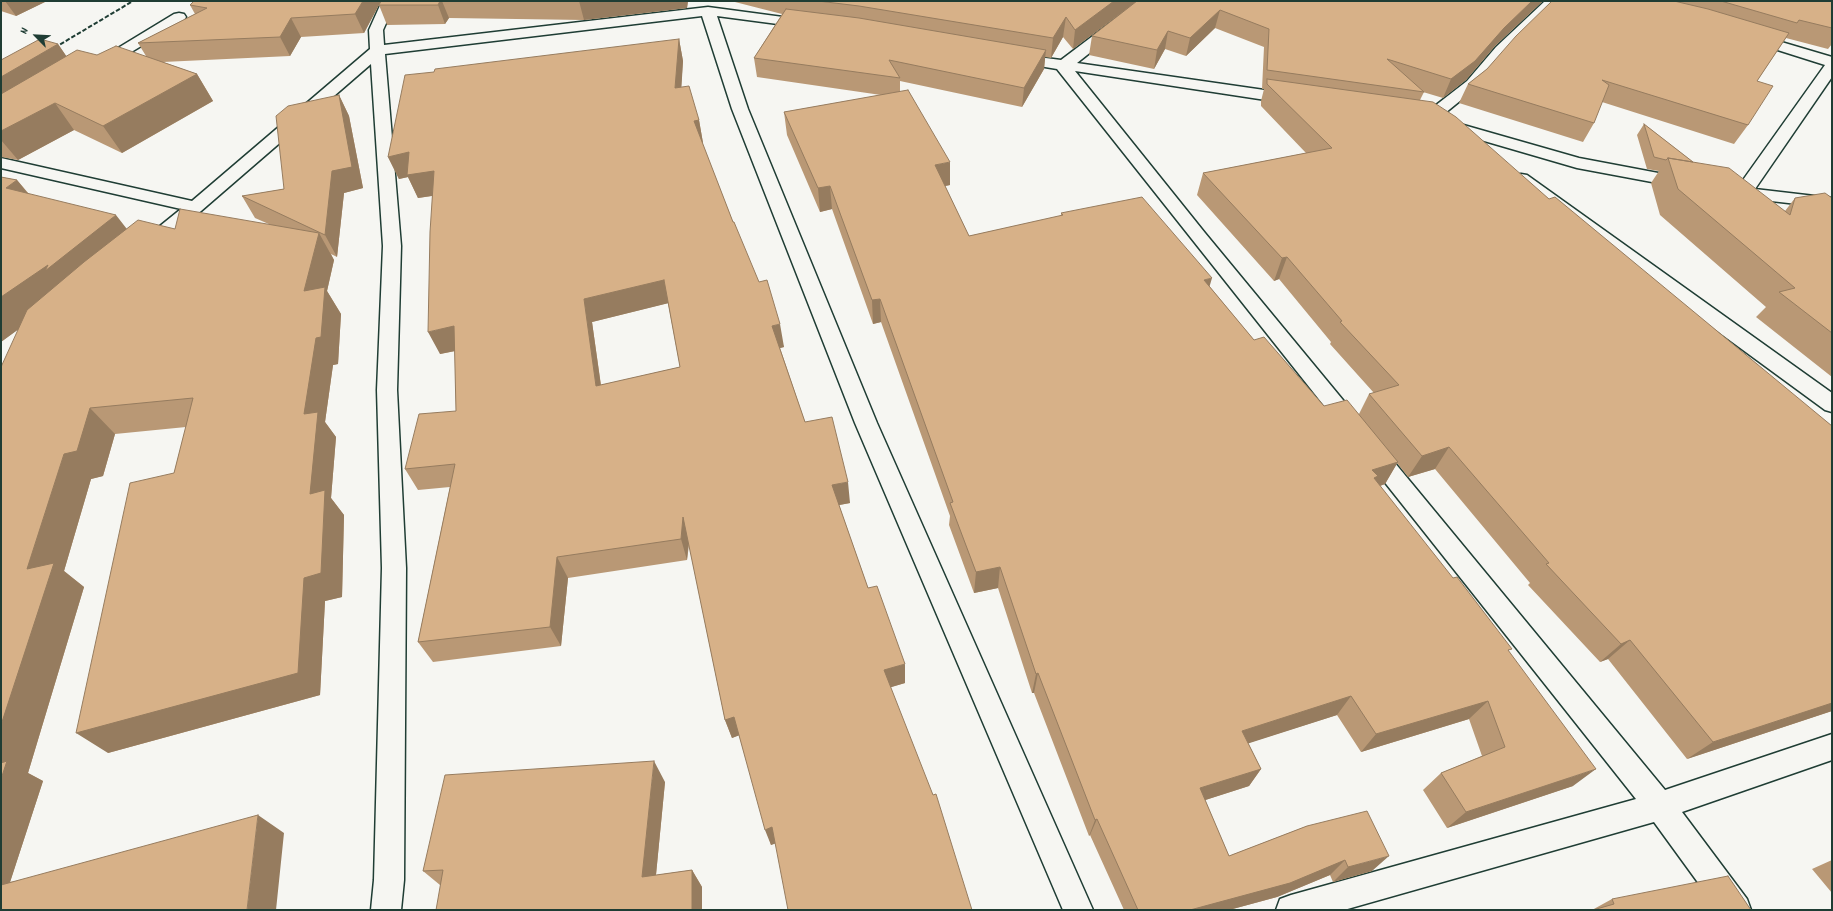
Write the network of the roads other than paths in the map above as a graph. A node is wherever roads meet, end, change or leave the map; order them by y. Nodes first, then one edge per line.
1 (389, 1) edge
2 (1148, 1) edge
3 (1553, 1) edge
4 (708, 11) junction
5 (178, 17) dead end
6 (822, 26) edge
7 (1740, 34) edge
8 (378, 50) junction
9 (1000, 55) edge
10 (1832, 62) edge
11 (1063, 66) junction
12 (1832, 66) edge
13 (87, 73) edge
14 (1304, 101) edge
15 (1420, 117) junction
16 (1479, 152) edge
17 (1, 163) edge
18 (1504, 168) edge
19 (1701, 186) edge
20 (1722, 190) edge
21 (1743, 193) junction
22 (1832, 203) edge
23 (195, 207) junction
24 (134, 256) edge
25 (1832, 404) edge
26 (1832, 747) edge
27 (1660, 806) junction
28 (386, 910) edge
29 (1078, 910) edge
30 (1291, 910) edge
31 (1736, 910) edge

1 - 8 street
2 - 11 street
3 - 15 street
4 - 6 street
4 - 8 street
4 - 29 street
5 - 13 street
7 - 10 street
8 - 23 street
8 - 28 street
9 - 11 street
11 - 14 street
11 - 27 street
12 - 21 street
15 - 16 street
15 - 19 street
17 - 23 street
18 - 25 street
20 - 21 street
21 - 22 street
23 - 24 street
26 - 27 street
27 - 30 street
27 - 31 street

